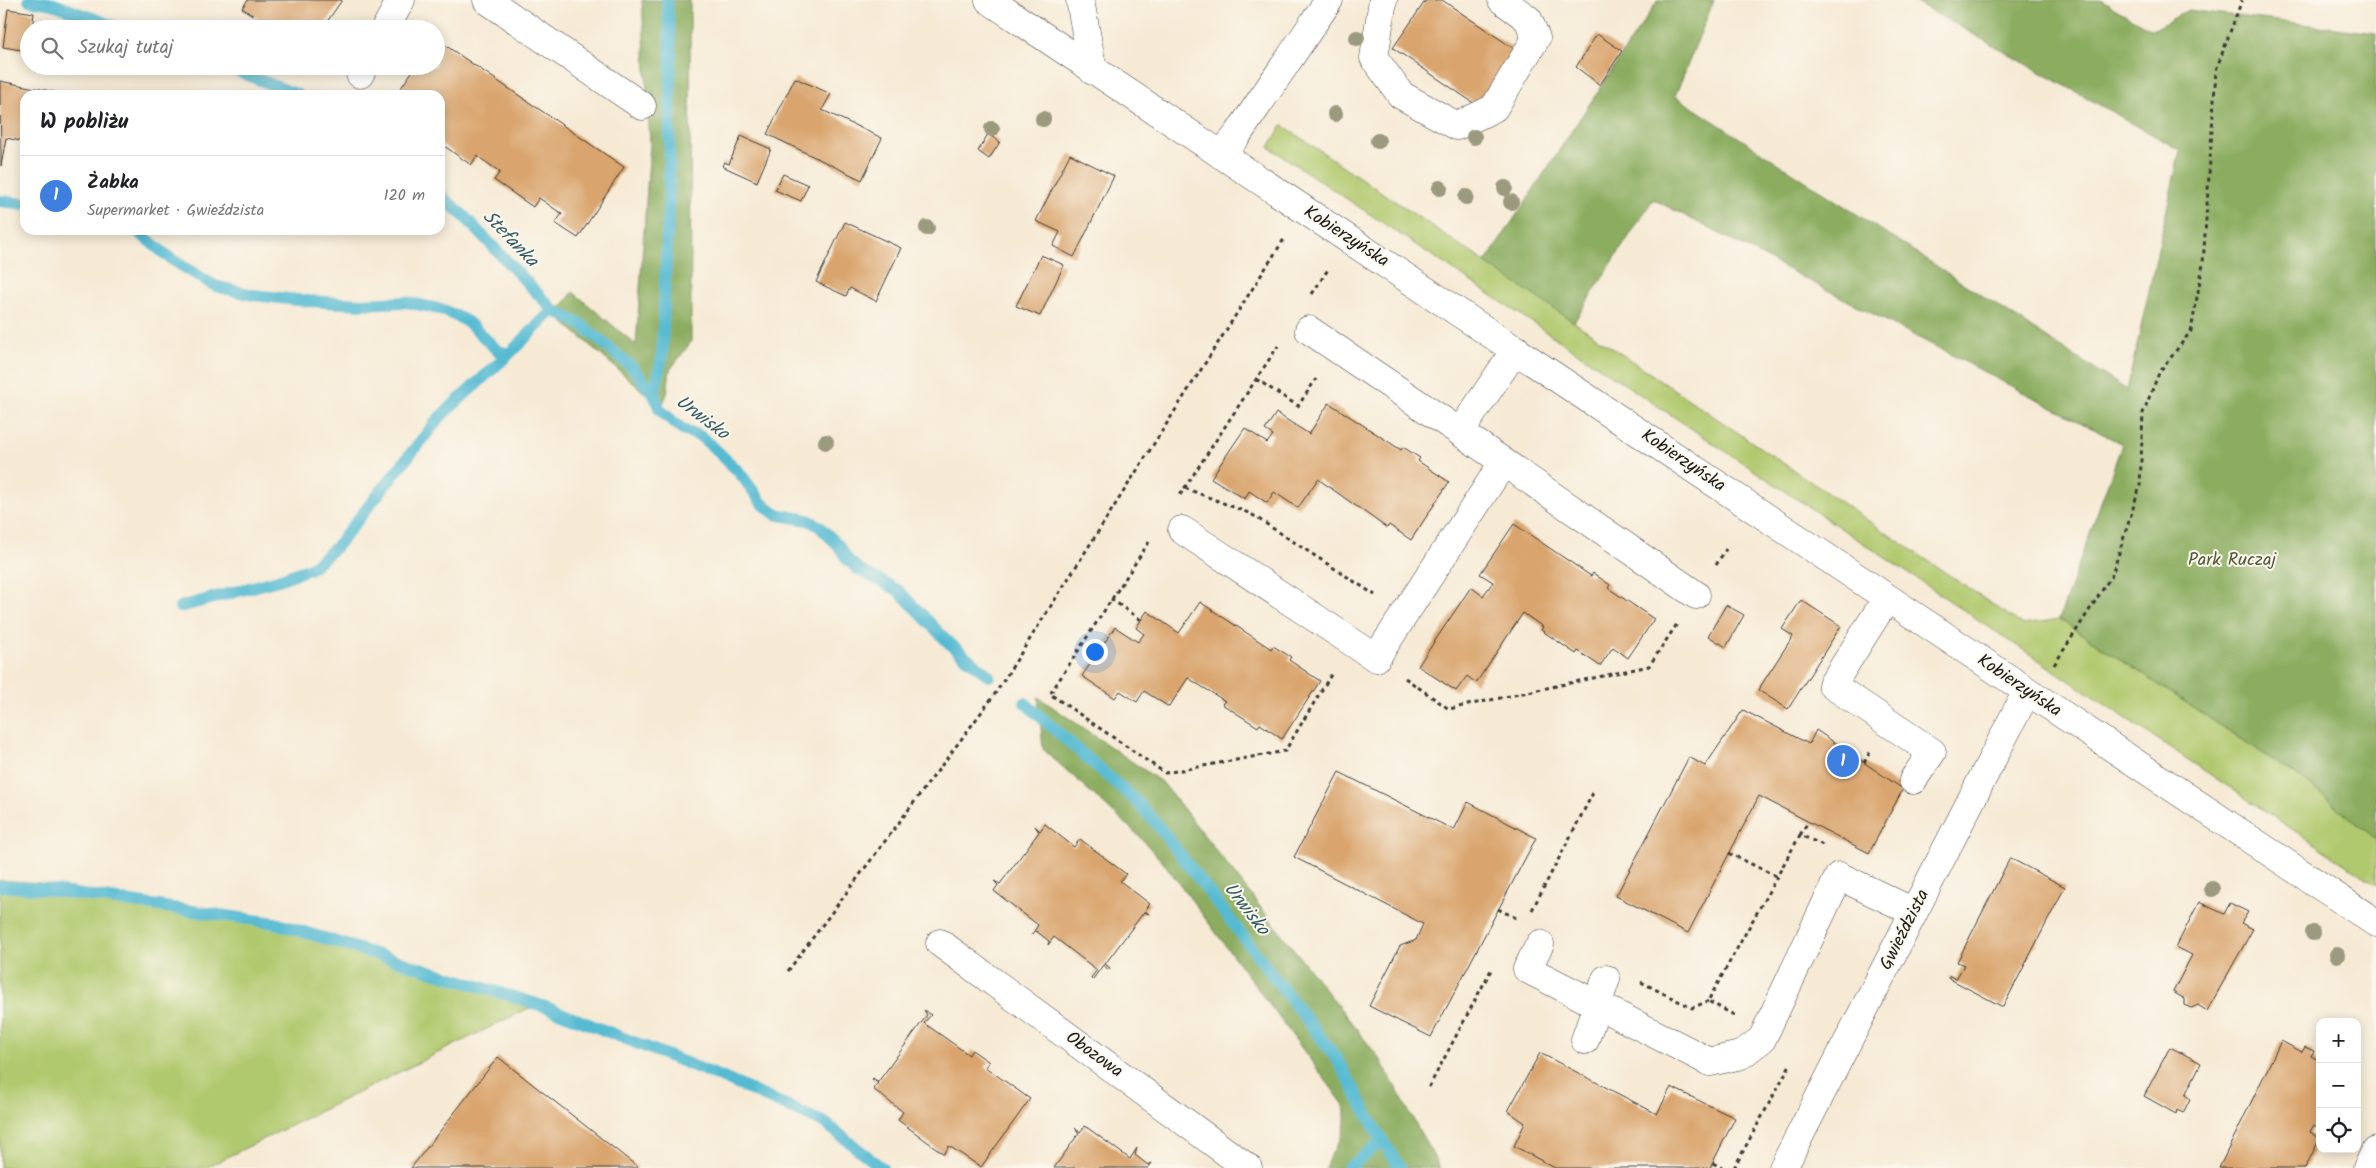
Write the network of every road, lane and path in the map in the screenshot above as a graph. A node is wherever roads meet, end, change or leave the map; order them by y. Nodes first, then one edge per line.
1 (401, 0) edge
2 (487, 0) edge
3 (988, 0) edge
4 (1080, 0) edge
5 (1329, 0) edge
6 (1383, 0) edge
7 (1502, 0) edge
8 (2242, 0) edge
9 (390, 20) edge
10 (1094, 71) junction
11 (642, 106) dead end
12 (1221, 155) junction
13 (1303, 209) junction
14 (1329, 268) dead end
15 (1308, 300) dead end
16 (1309, 330) dead end
17 (1282, 339) dead end
18 (1336, 348) junction
19 (1516, 349) junction
20 (1256, 379) junction
21 (1460, 432) junction
22 (1502, 463) junction
23 (1184, 488) junction
24 (1179, 496) dead end
25 (1182, 530) dead end
26 (1153, 535) dead end
27 (1726, 549) dead end
28 (1696, 594) junction
29 (1887, 598) junction
30 (1111, 599) junction
31 (1141, 620) dead end
32 (1353, 641) junction
33 (1376, 658) junction
34 (2027, 691) junction
35 (1913, 780) dead end
36 (1593, 793) dead end
37 (1808, 822) dead end
38 (1800, 835) dead end
39 (1730, 853) dead end
40 (1776, 876) dead end
41 (1914, 912) junction
42 (1530, 914) dead end
43 (1518, 918) dead end
44 (2376, 923) edge
45 (1513, 927) dead end
46 (940, 942) dead end
47 (1540, 944) dead end
48 (1496, 961) dead end
49 (788, 971) dead end
50 (1606, 978) dead end
51 (1598, 1005) junction
52 (1585, 1040) dead end
53 (1429, 1087) dead end
54 (2376, 1150) edge
55 (1713, 1163) dead end
56 (1248, 1168) edge
57 (1722, 1168) edge
58 (1783, 1168) edge
59 (2367, 1168) edge

1 - 9 street
2 - 11 street
3 - 10 street, Kobierzyńska
4 - 10 street
5 - 12 street
6 - 7 street
8 - 34 path
10 - 12 street, Kobierzyńska
12 - 13 street, Kobierzyńska
13 - 19 street, Kobierzyńska
13 - 49 path
14 - 15 path
16 - 18 street
17 - 20 path
18 - 20 path
18 - 21 street
19 - 21 street
19 - 29 street, Kobierzyńska
20 - 23 path
21 - 22 street
22 - 28 street
22 - 33 street
23 - 24 path
23 - 32 path
25 - 32 street
26 - 30 path
27 - 28 path
28 - 33 path
29 - 34 street, Kobierzyńska
29 - 35 street
30 - 31 path
30 - 32 path
32 - 33 street
34 - 41 street, Gwieździsta
34 - 44 street, Kobierzyńska
36 - 42 path
37 - 38 path
39 - 40 path
41 - 51 street
41 - 58 street, Gwieździsta
43 - 45 path
46 - 56 street, Obozowa
47 - 51 street
48 - 53 path
50 - 51 street
51 - 52 street
54 - 59 street
55 - 57 path

